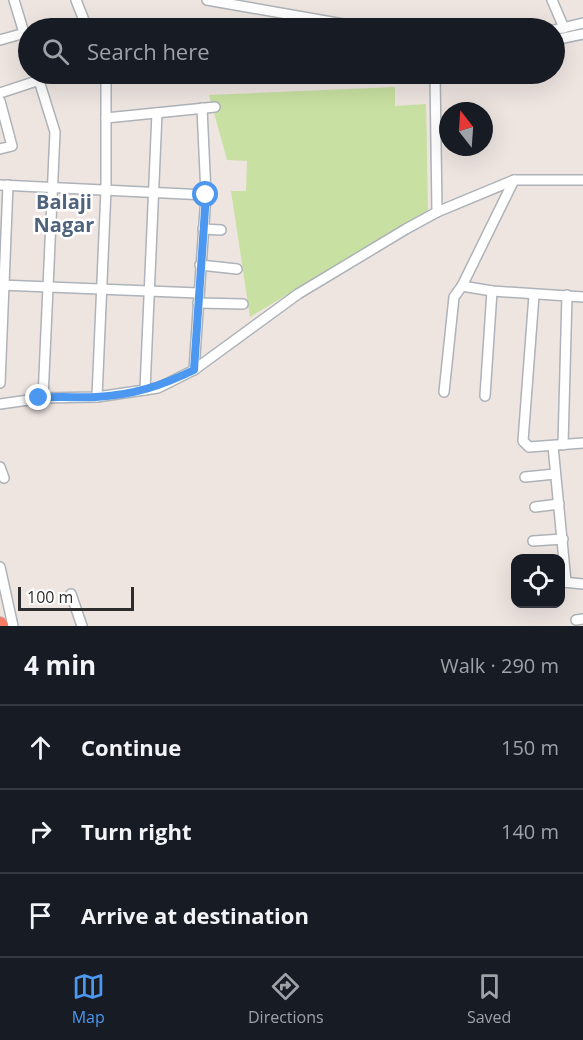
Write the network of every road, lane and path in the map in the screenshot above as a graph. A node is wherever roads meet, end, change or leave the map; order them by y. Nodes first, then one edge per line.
1 (14, 0) edge
2 (76, 0) edge
3 (207, 0) edge
4 (552, 0) edge
5 (20, 18) edge
6 (83, 18) edge
7 (309, 18) edge
8 (556, 18) edge
9 (583, 23) edge
10 (565, 28) edge
11 (583, 34) edge
12 (18, 35) edge
13 (565, 38) edge
14 (0, 40) edge
15 (21, 84) edge
16 (40, 84) edge
17 (106, 84) edge
18 (435, 84) edge
19 (0, 93) edge
20 (0, 101) edge
21 (215, 107) dead end
22 (202, 108) junction
23 (157, 113) junction
24 (106, 118) junction
25 (0, 149) edge
26 (514, 180) junction
27 (583, 180) edge
28 (4, 185) edge
29 (53, 187) junction
30 (106, 189) junction
31 (155, 193) junction
32 (206, 195) junction
33 (436, 212) junction
34 (203, 229) junction
35 (221, 230) dead end
36 (200, 265) junction
37 (237, 269) dead end
38 (3, 285) edge
39 (49, 286) junction
40 (462, 286) junction
41 (101, 289) junction
42 (151, 291) junction
43 (492, 291) junction
44 (534, 294) junction
45 (567, 295) junction
46 (583, 297) edge
47 (198, 298) junction
48 (243, 304) dead end
49 (194, 370) junction
50 (0, 383) edge
51 (145, 390) junction
52 (444, 392) dead end
53 (485, 396) dead end
54 (97, 397) junction
55 (43, 398) junction
56 (0, 404) edge
57 (583, 443) edge
58 (563, 445) junction
59 (553, 446) junction
60 (0, 467) edge
61 (555, 474) junction
62 (525, 477) dead end
63 (4, 478) dead end
64 (560, 504) junction
65 (535, 507) dead end
66 (563, 539) junction
67 (533, 541) dead end
68 (563, 554) edge
69 (0, 567) edge
70 (565, 582) edge
71 (583, 585) edge
72 (71, 594) dead end
73 (13, 626) edge
74 (82, 626) edge

1 - 5 street
2 - 6 street
3 - 7 street
4 - 8 street
9 - 10 street
11 - 13 street
12 - 14 street
15 - 19 street
16 - 29 street
17 - 24 street
18 - 33 street
20 - 25 street
21 - 22 street
22 - 23 street
22 - 32 street
23 - 24 street
23 - 31 street
24 - 30 street
26 - 27 street
26 - 33 street
26 - 40 street
28 - 29 street
28 - 38 street
29 - 30 street
29 - 39 street
30 - 31 street
30 - 41 street
31 - 32 street
31 - 42 street
32 - 34 street
33 - 49 street
34 - 35 street
34 - 36 street
36 - 37 street
36 - 47 street
38 - 39 street
38 - 50 street
39 - 41 street
39 - 55 street
40 - 43 street
40 - 52 street
41 - 42 street
41 - 54 street
42 - 47 street
42 - 51 street
43 - 44 street
43 - 53 street
44 - 45 street
44 - 59 street
45 - 46 street
45 - 58 street
47 - 48 street
47 - 49 street
49 - 51 street
51 - 54 street
54 - 55 street
55 - 56 street
57 - 58 street
58 - 59 street
59 - 61 street
60 - 63 street
61 - 62 street
61 - 64 street
64 - 65 street
64 - 66 street
66 - 67 street
66 - 68 street
69 - 73 street
70 - 71 street
72 - 74 street

